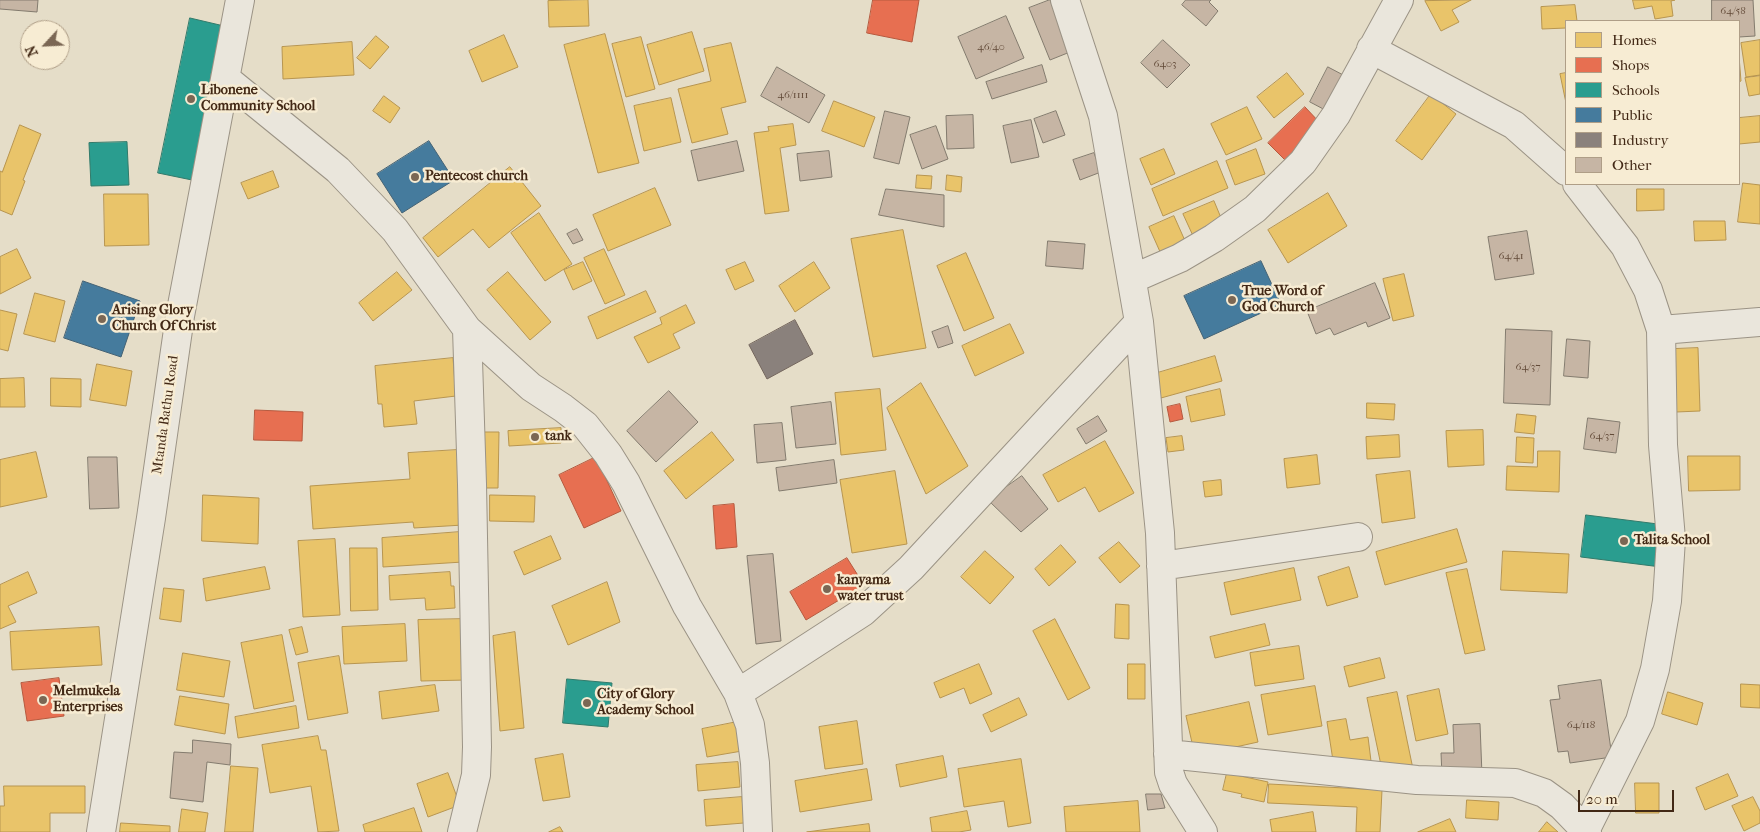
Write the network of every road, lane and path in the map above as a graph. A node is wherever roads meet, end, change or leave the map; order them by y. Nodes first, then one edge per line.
1 (240, 0) edge
2 (1065, 0) edge
3 (1399, 0) edge
4 (1371, 49) junction
5 (225, 78) junction
6 (1565, 170) edge
7 (1578, 185) edge
8 (1132, 279) junction
9 (1139, 322) junction
10 (1760, 322) edge
11 (467, 329) junction
12 (1660, 330) junction
13 (1358, 538) dead end
14 (1161, 566) junction
15 (738, 693) junction
16 (1168, 754) junction
17 (1586, 831) edge
18 (101, 832) edge
19 (462, 832) edge
20 (758, 832) edge
21 (1203, 832) edge

1 - 5 street, Mtanda Bathu Road
2 - 8 street
3 - 4 street
4 - 6 street
4 - 8 street
5 - 11 street
5 - 18 street, Mtanda Bathu Road
7 - 12 street
8 - 9 street
9 - 14 street
9 - 15 street
10 - 12 street
11 - 15 street
11 - 19 street
12 - 17 street
13 - 14 street
14 - 16 street
15 - 20 street
16 - 17 street
16 - 21 street

